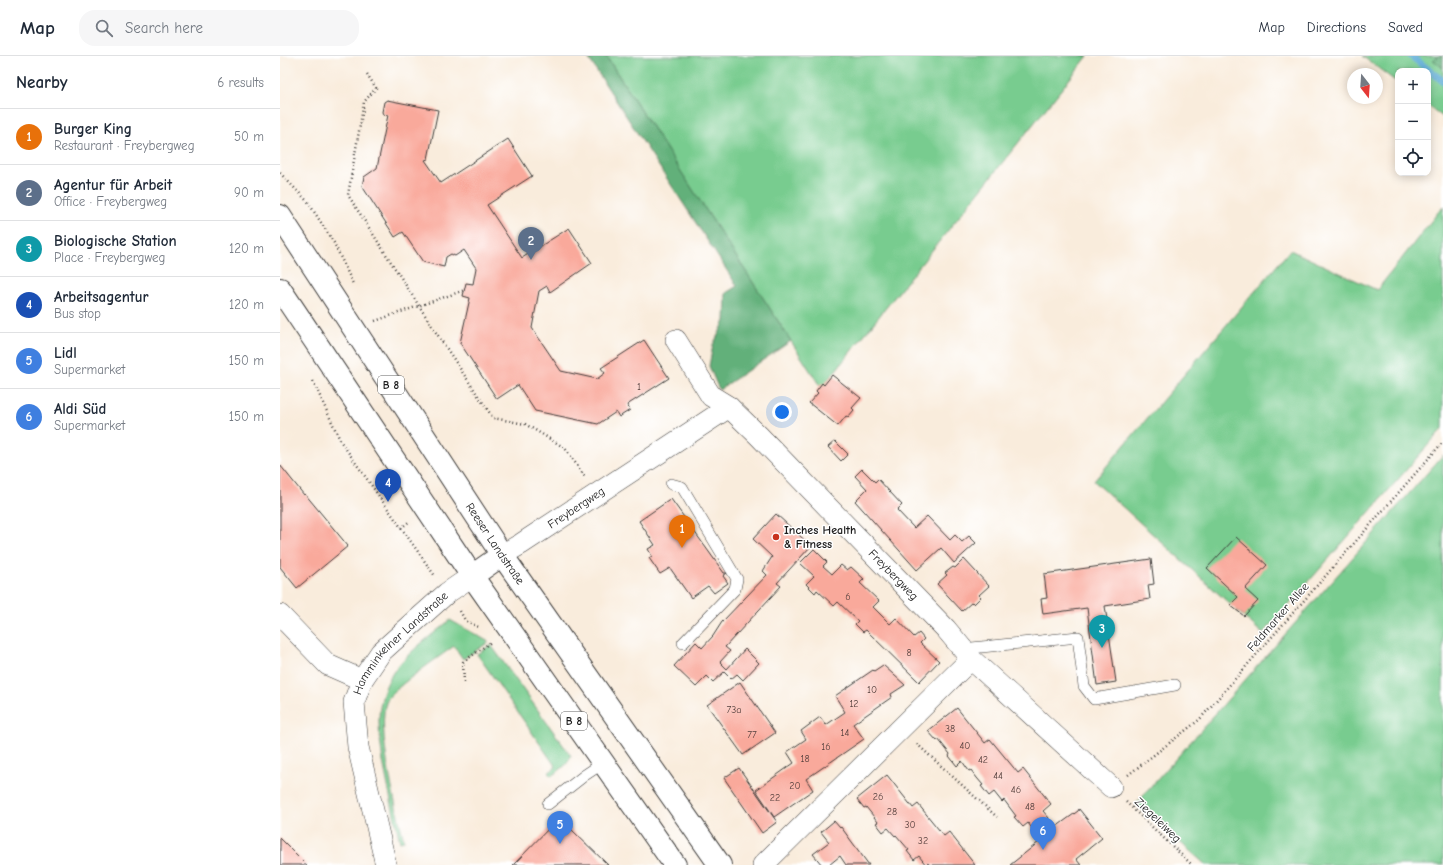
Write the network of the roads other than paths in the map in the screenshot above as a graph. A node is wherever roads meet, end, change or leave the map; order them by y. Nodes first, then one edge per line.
1 (280, 216) edge
2 (280, 289) edge
3 (676, 340) dead end
4 (729, 407) junction
5 (672, 484) dead end
6 (502, 554) junction
7 (472, 576) junction
8 (280, 615) edge
9 (683, 643) dead end
10 (967, 654) junction
11 (362, 680) junction
12 (1175, 685) dead end
13 (603, 763) junction
14 (1111, 787) road end
15 (548, 804) dead end
16 (386, 865) edge
17 (675, 865) edge
18 (720, 865) edge
19 (763, 865) edge

1 - 6 main road, Reeser Landstraße / B 8
2 - 7 main road, B 8
3 - 4 street, Freybergweg
4 - 6 street, Freybergweg
4 - 10 street, Freybergweg
5 - 9 lane
6 - 7 main road
6 - 18 main road, Reeser Landstraße / B 8
7 - 11 street, Hamminkelner Landstraße
7 - 13 main road, B 8
8 - 11 street
10 - 12 lane
10 - 14 street, Freybergweg
10 - 19 street
11 - 16 street, Hamminkelner Landstraße
13 - 15 lane
13 - 17 main road, B 8

